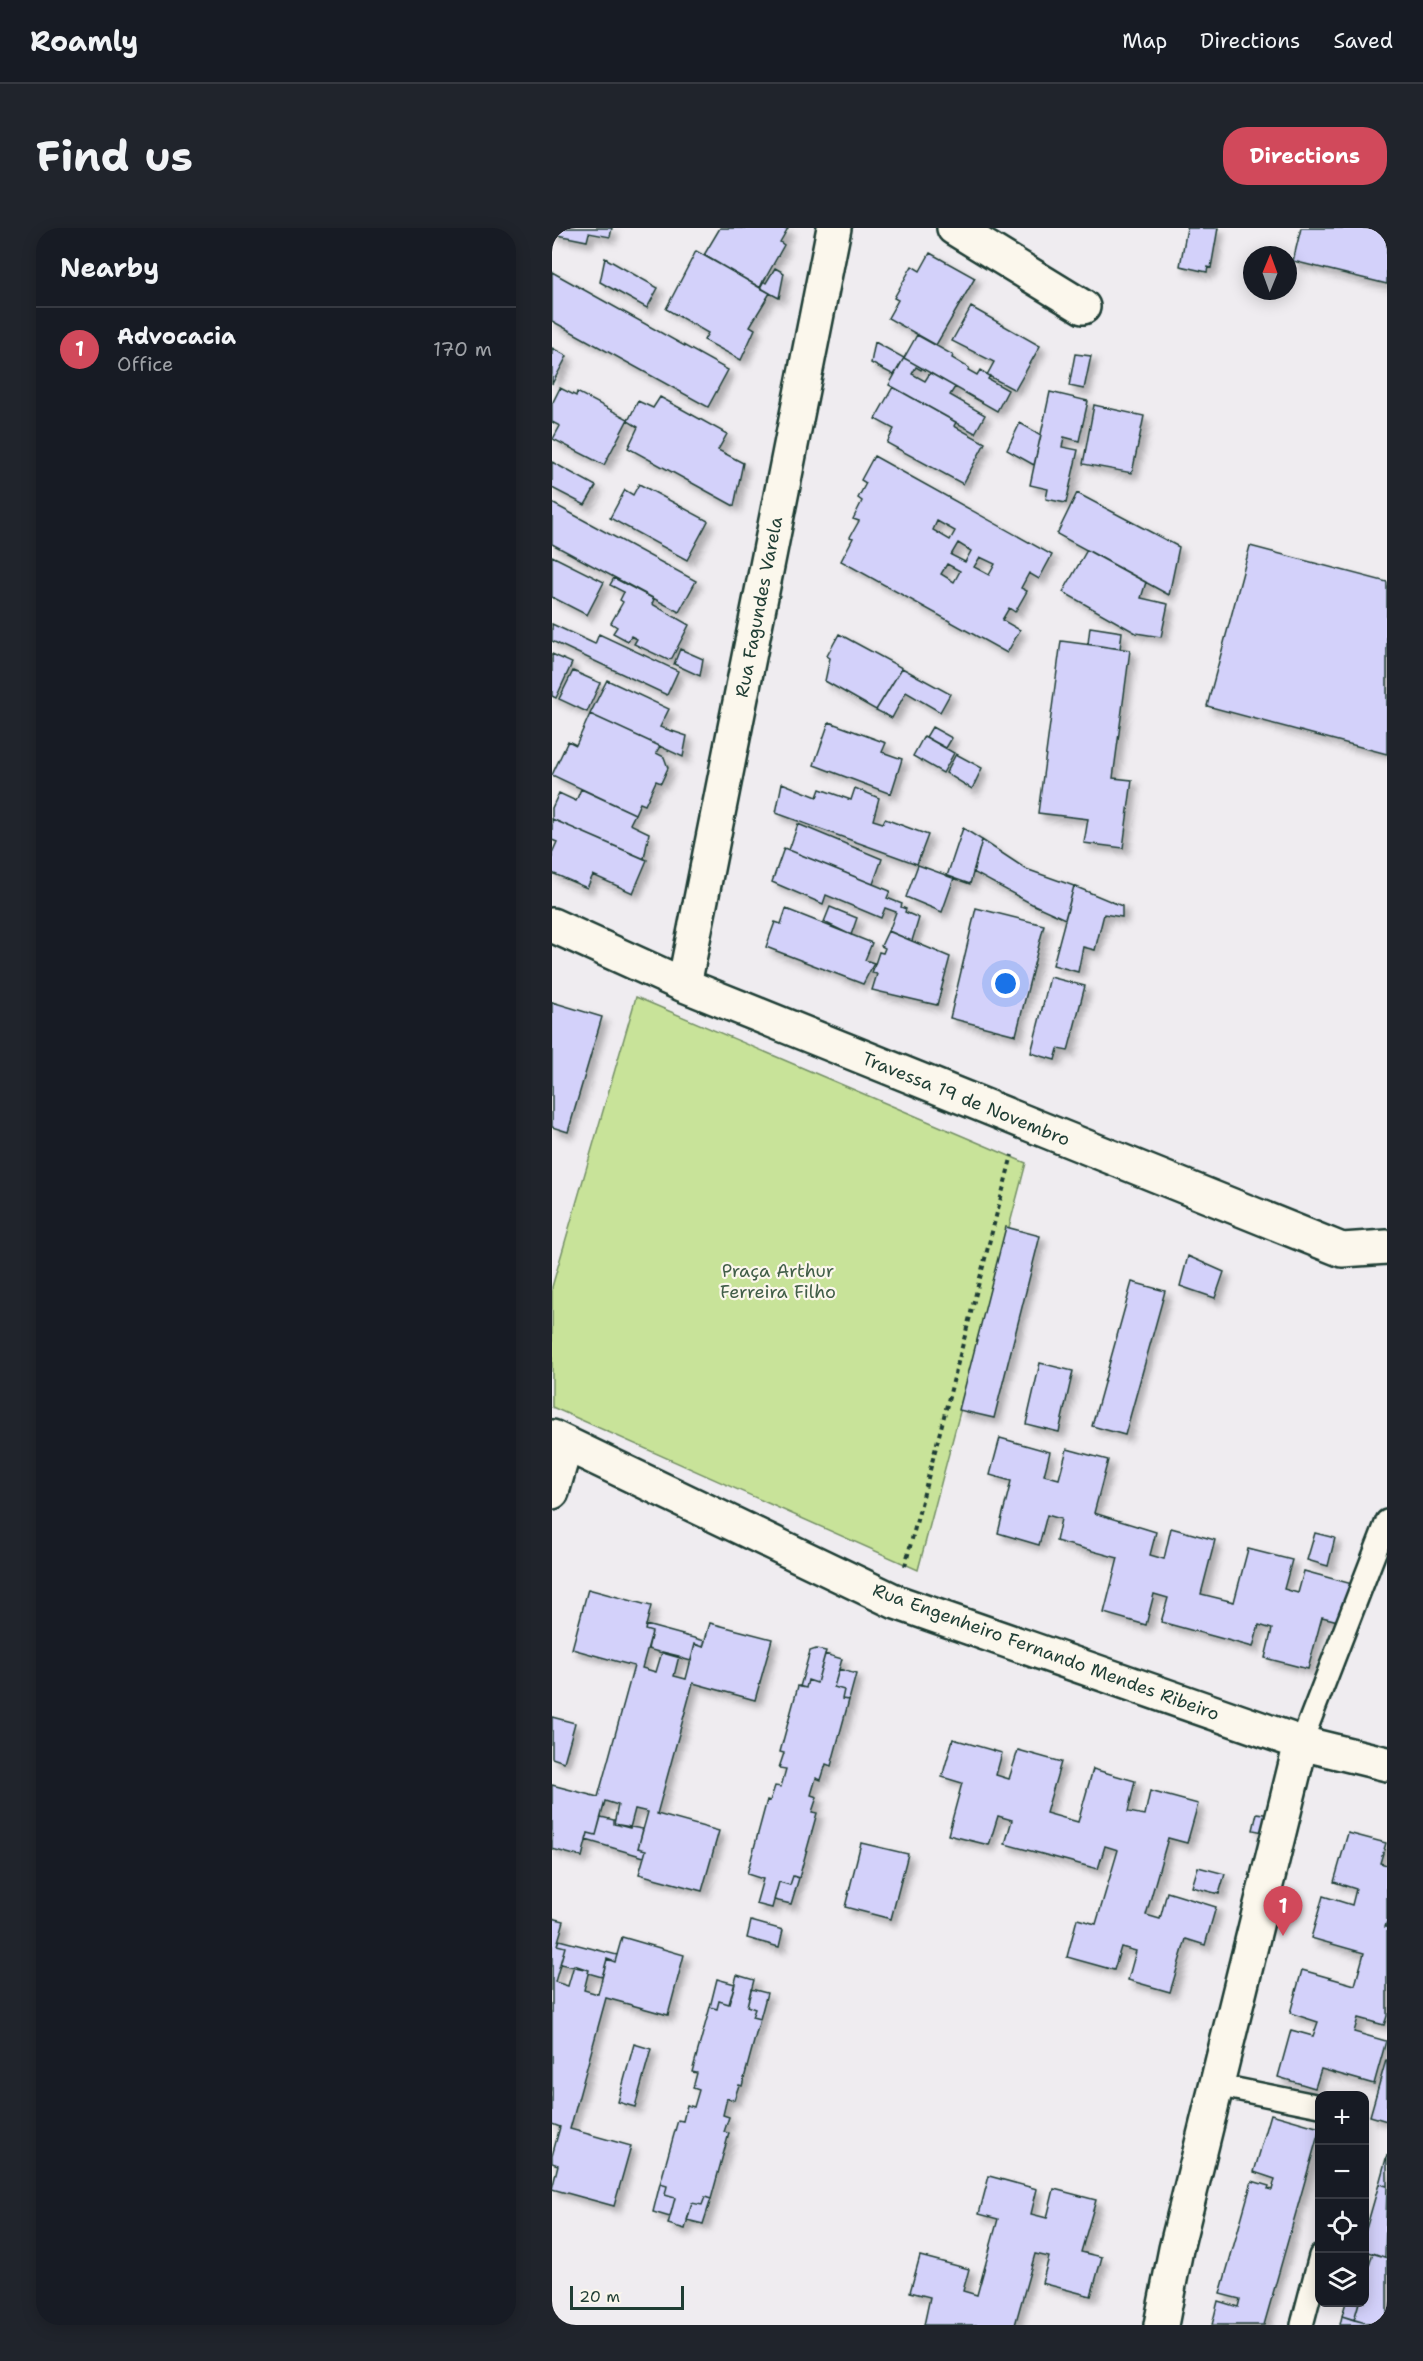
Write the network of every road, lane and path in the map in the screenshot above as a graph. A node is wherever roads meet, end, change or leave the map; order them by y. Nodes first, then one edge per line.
1 (834, 228) edge
2 (954, 228) edge
3 (1083, 307) dead end
4 (552, 926) edge
5 (684, 985) junction
6 (1020, 1121) junction
7 (1387, 1247) edge
8 (559, 1441) edge
9 (552, 1492) edge
10 (1387, 1521) edge
11 (896, 1602) junction
12 (1301, 1743) junction
13 (1387, 1764) edge
14 (1216, 2085) junction
15 (1315, 2105) edge
16 (1315, 2275) edge
17 (1161, 2325) edge
18 (1302, 2325) edge

1 - 5 street, Rua Fagundes Varela
2 - 3 street
4 - 5 street, Travessa 19 de Novembro
5 - 6 street, Travessa 19 de Novembro
6 - 7 street, Travessa 19 de Novembro
6 - 11 path
8 - 9 street
8 - 11 street, Rua Engenheiro Fernando Mendes Ribeiro
10 - 12 lane
11 - 12 street, Rua Engenheiro Fernando Mendes Ribeiro
12 - 13 street, Rua Engenheiro Fernando Mendes Ribeiro
12 - 14 street
14 - 15 lane
14 - 17 street
16 - 18 lane

